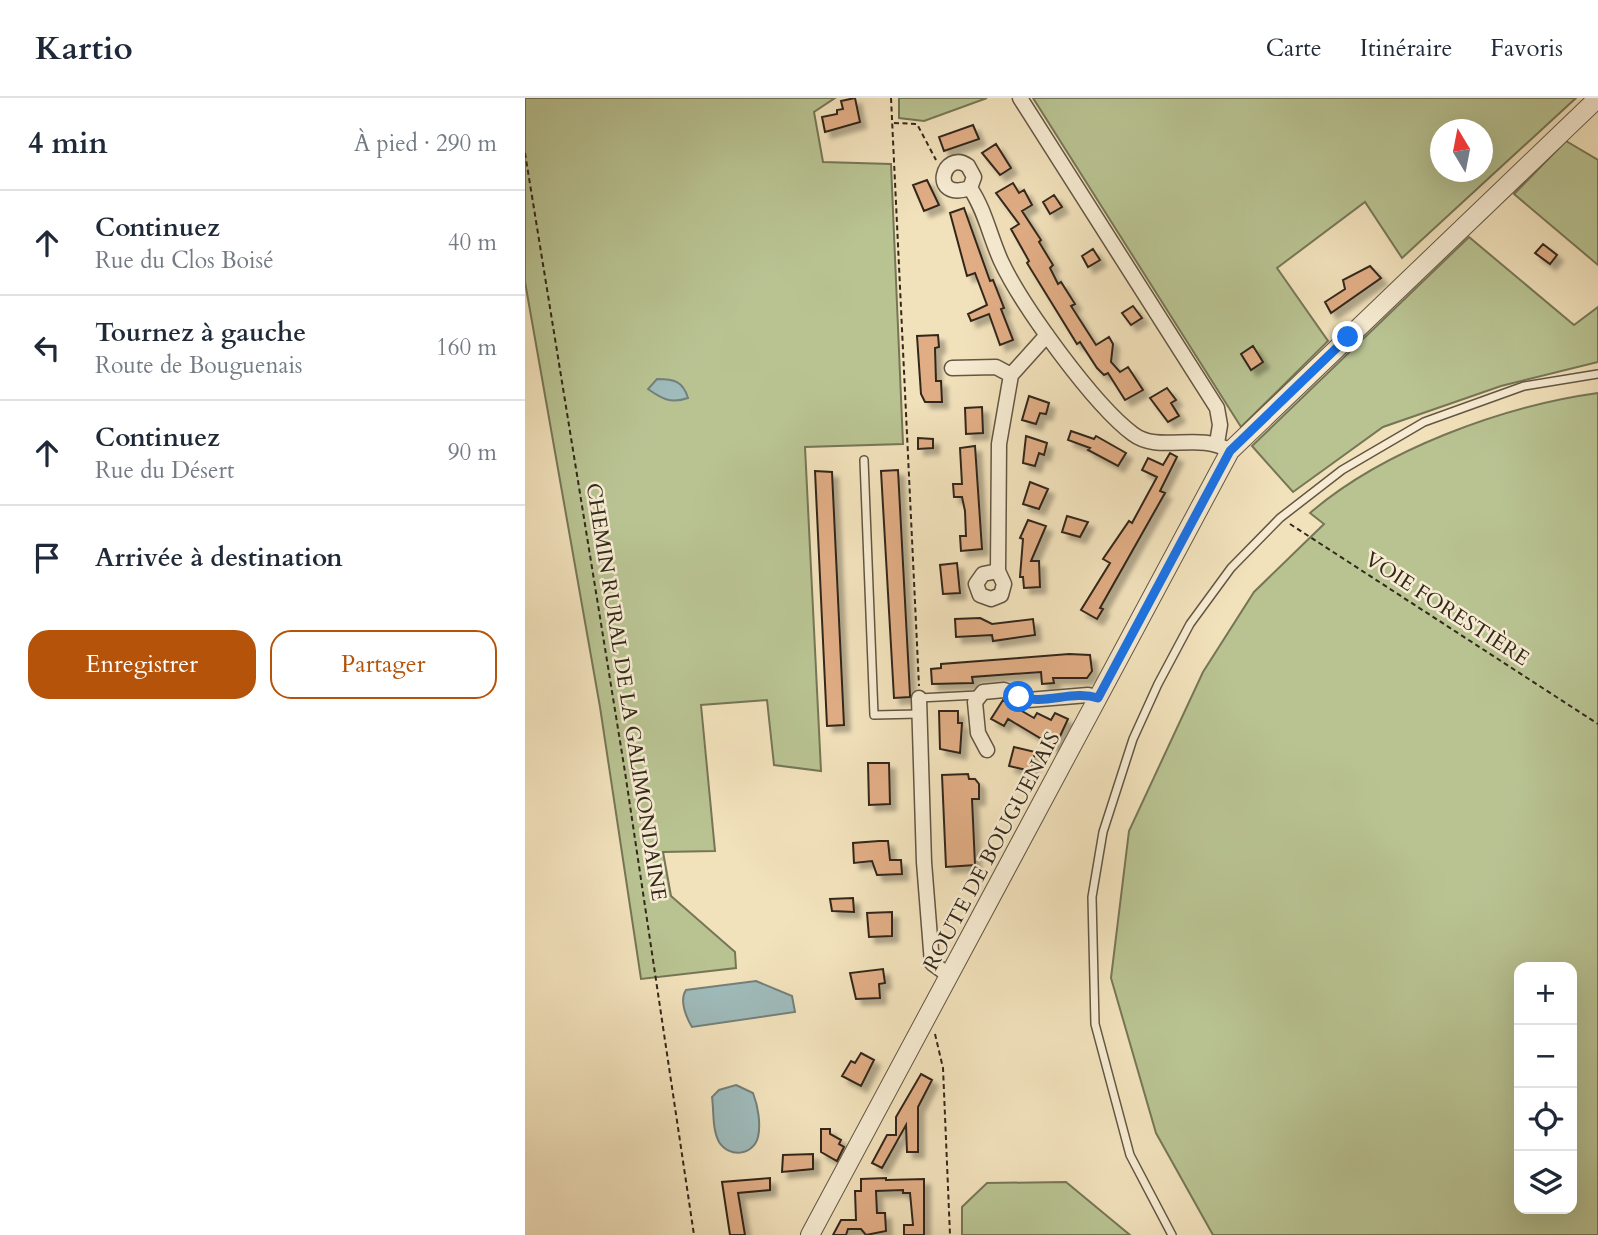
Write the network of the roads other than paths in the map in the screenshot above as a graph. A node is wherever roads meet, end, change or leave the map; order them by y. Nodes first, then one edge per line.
1 (1020, 98) edge
2 (1598, 98) edge
3 (969, 188) junction
4 (1047, 335) junction
5 (951, 368) dead end
6 (1598, 374) edge
7 (1011, 375) junction
8 (1223, 447) junction
9 (864, 460) dead end
10 (998, 571) dead end
11 (978, 695) junction
12 (919, 698) joint
13 (1098, 698) junction
14 (920, 714) junction
15 (987, 750) dead end
16 (950, 976) junction
17 (810, 1235) edge
18 (1172, 1235) edge

1 - 8 street
2 - 8 street, ROUTE DE BOUGUENAIS
3 - 3 street
3 - 4 street
4 - 7 street
4 - 8 street
5 - 7 street
6 - 18 lane
7 - 10 street
8 - 13 street, ROUTE DE BOUGUENAIS
9 - 14 lane
11 - 12 lane
11 - 13 street
11 - 15 street
12 - 14 street
13 - 16 street, ROUTE DE BOUGUENAIS
14 - 16 street
16 - 17 street, ROUTE DE BOUGUENAIS

